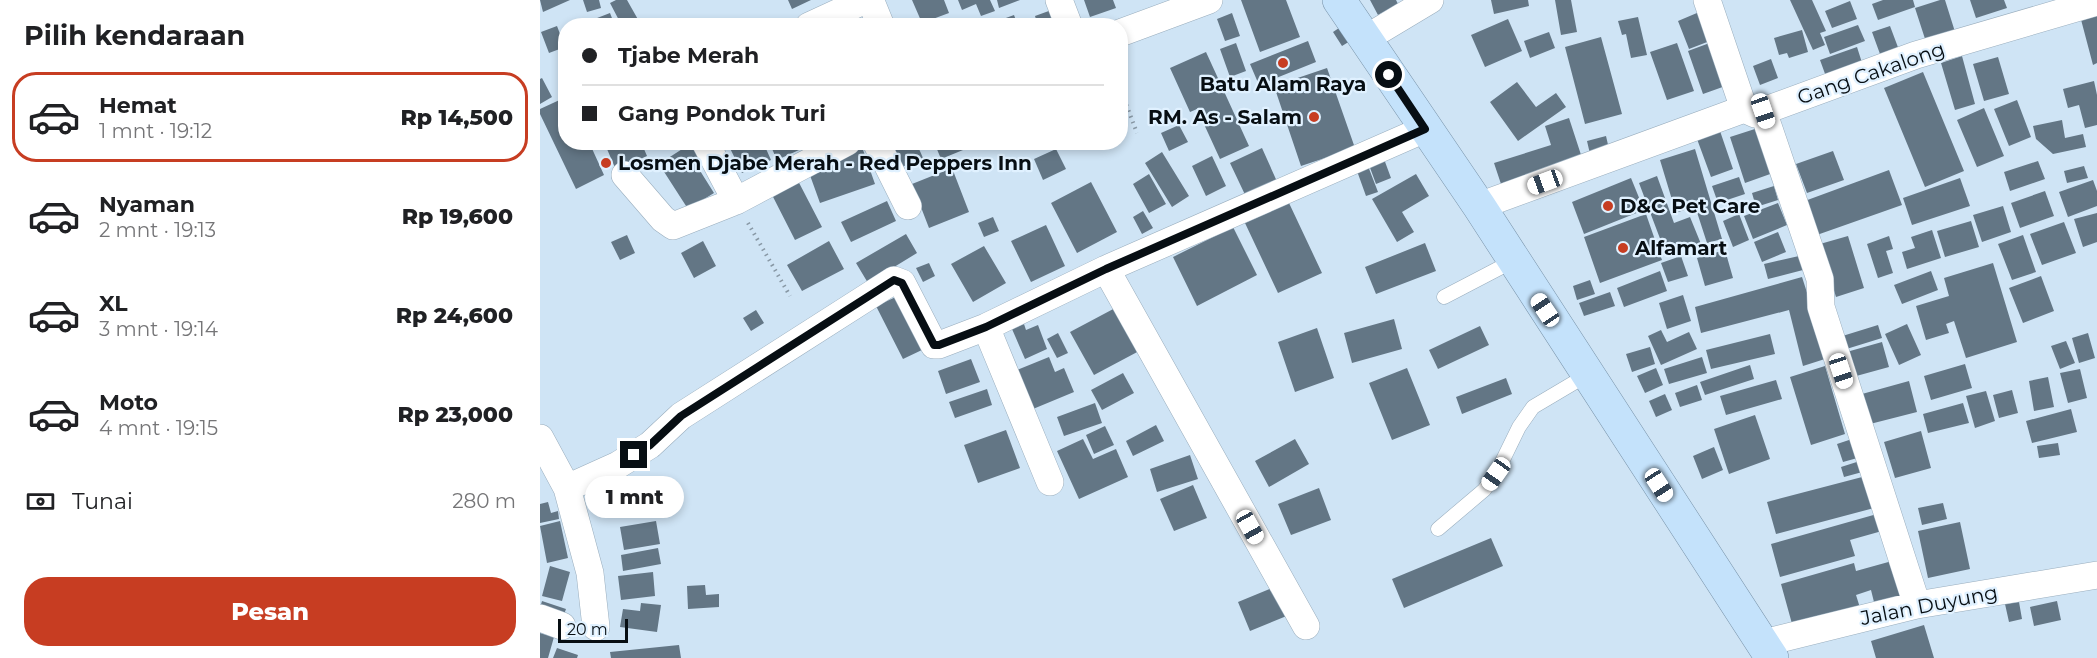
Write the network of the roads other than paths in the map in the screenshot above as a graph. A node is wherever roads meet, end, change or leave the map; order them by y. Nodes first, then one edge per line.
1 (1059, 0) edge
2 (1209, 0) edge
3 (1339, 0) edge
4 (1430, 0) edge
5 (1707, 0) edge
6 (2097, 2) edge
7 (826, 18) edge
8 (877, 18) edge
9 (1066, 18) edge
10 (1128, 30) edge
11 (1365, 39) junction
12 (1754, 110) junction
13 (1425, 129) junction
14 (709, 150) edge
15 (826, 150) edge
16 (880, 150) edge
17 (625, 175) dead end
18 (736, 201) junction
19 (908, 206) dead end
20 (1479, 207) junction
21 (1513, 261) junction
22 (1106, 269) junction
23 (1444, 297) dead end
24 (986, 327) junction
25 (1587, 375) junction
26 (540, 438) edge
27 (1050, 482) dead end
28 (567, 488) junction
29 (1438, 529) dead end
30 (2097, 575) edge
31 (1917, 605) junction
32 (1306, 626) dead end
33 (596, 627) dead end
34 (1768, 651) edge

1 - 9 street
2 - 10 street
3 - 11 highway
4 - 11 street
5 - 12 street
6 - 12 street, Gang Cakalong
7 - 8 street
11 - 13 highway
12 - 20 street, Gang Cakalong
12 - 31 street
13 - 20 highway
13 - 22 street
14 - 18 street
15 - 18 street
16 - 19 street
17 - 18 street
20 - 21 highway
21 - 23 lane
21 - 25 highway
22 - 24 street
22 - 32 street
24 - 27 street
24 - 28 street
25 - 29 lane
25 - 34 highway
26 - 28 street
28 - 33 street
30 - 31 street, Jalan Duyung
31 - 34 street, Jalan Duyung

